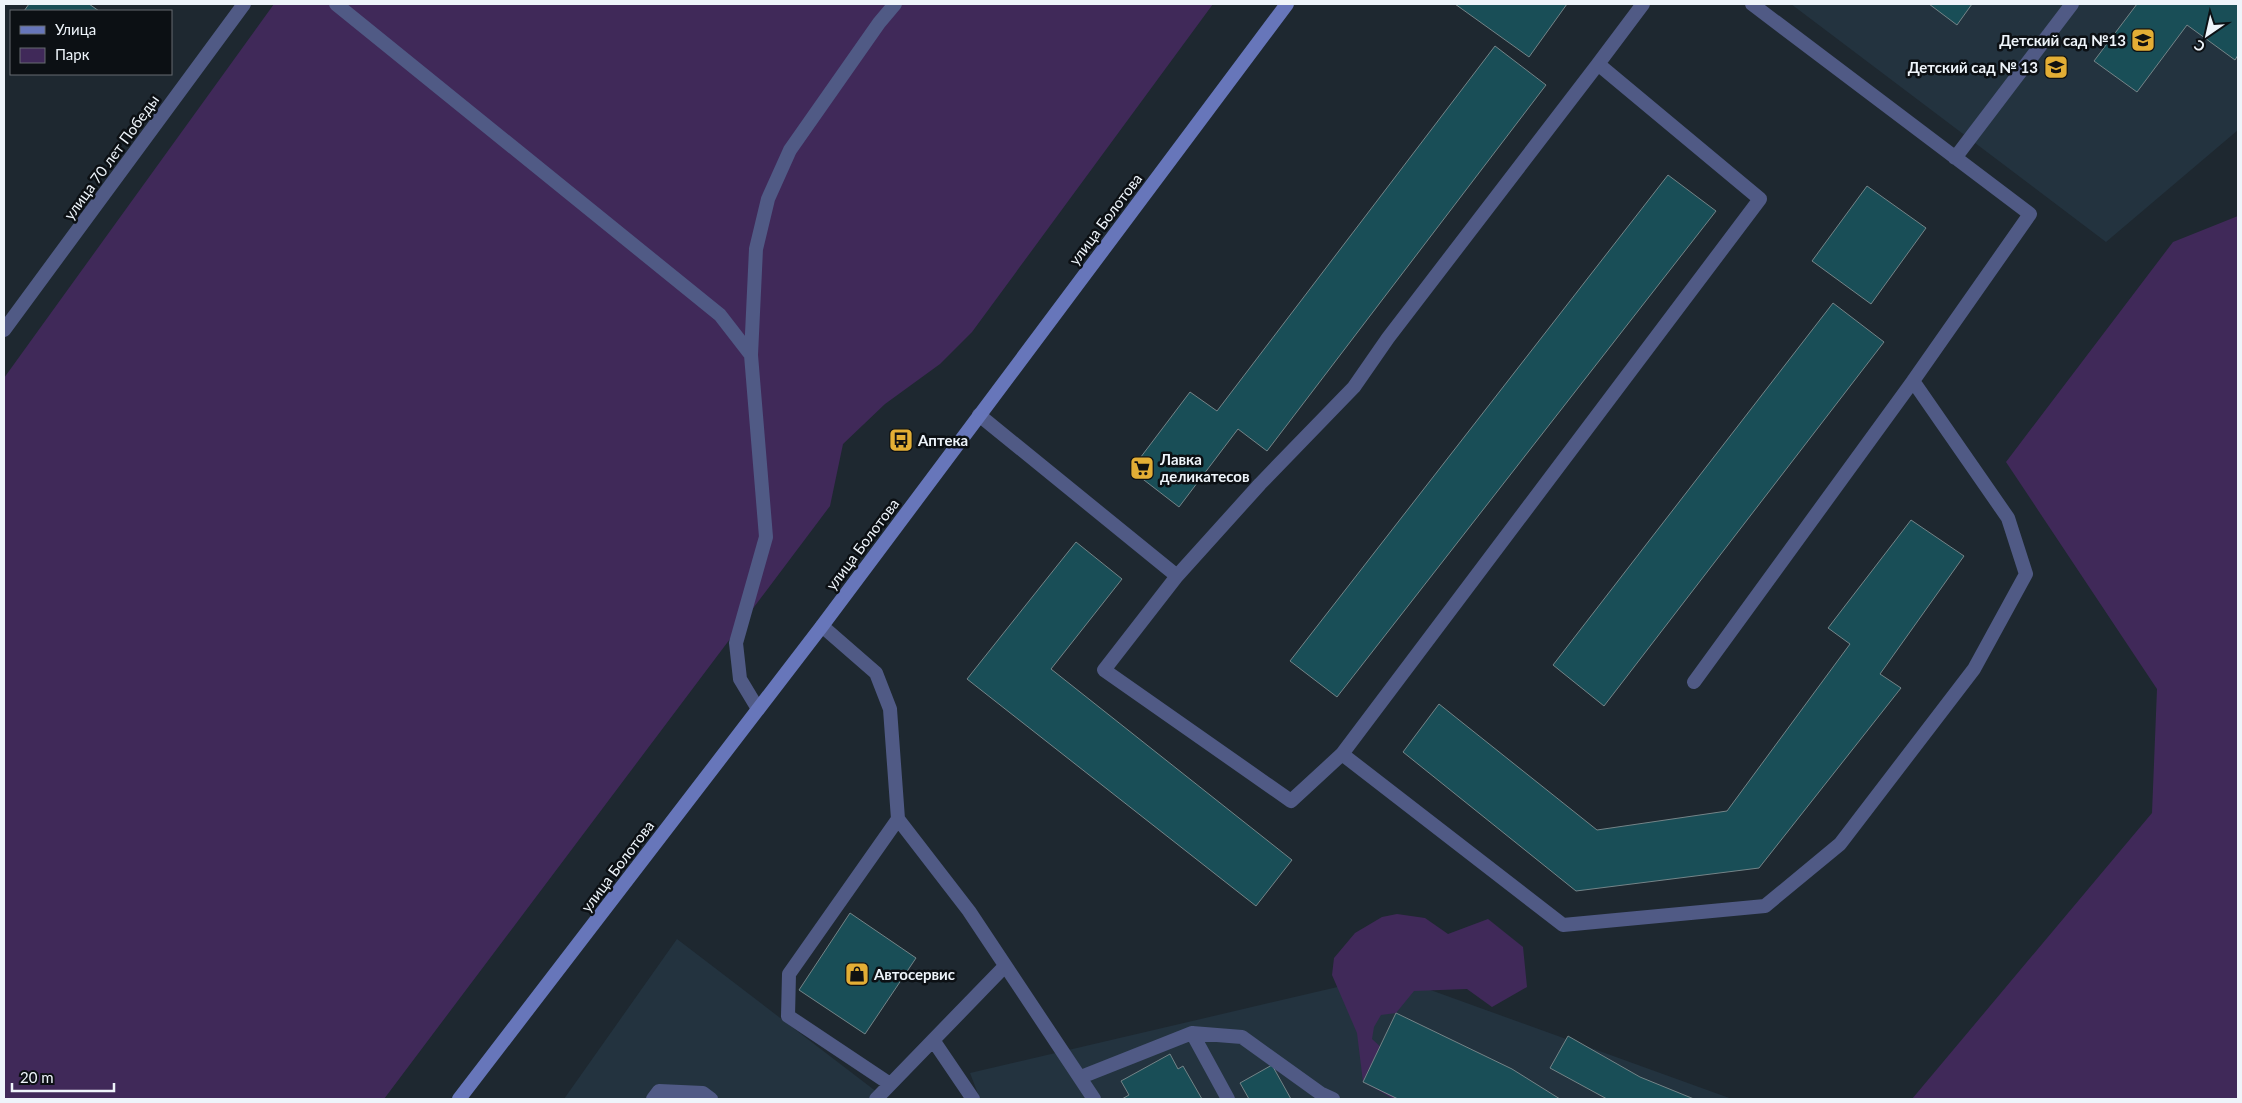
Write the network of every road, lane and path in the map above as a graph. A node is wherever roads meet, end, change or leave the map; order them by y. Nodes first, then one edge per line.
1 (244, 4) edge
2 (336, 4) edge
3 (895, 4) edge
4 (1287, 4) edge
5 (1643, 4) edge
6 (1752, 4) edge
7 (2072, 4) edge
8 (1598, 64) junction
9 (1955, 158) junction
10 (4, 330) edge
11 (750, 354) junction
12 (1913, 381) junction
13 (979, 414) junction
14 (1177, 576) junction
15 (822, 626) junction
16 (1694, 682) dead end
17 (758, 709) junction
18 (1342, 754) junction
19 (898, 819) junction
20 (1005, 966) junction
21 (1192, 1033) junction
22 (933, 1040) junction
23 (1081, 1077) junction
24 (890, 1084) junction
25 (459, 1099) edge
26 (653, 1099) edge
27 (712, 1099) edge
28 (876, 1099) edge
29 (973, 1099) edge
30 (1094, 1099) edge
31 (1228, 1099) edge
32 (1334, 1099) edge

1 - 10 street, улица 70 лет Победы
2 - 11 street
3 - 11 street
4 - 13 main road, улица Болотова
5 - 8 street
6 - 9 street
7 - 9 street
8 - 14 street
8 - 18 street
9 - 12 street
11 - 17 street
12 - 16 street
12 - 18 street
13 - 14 street
13 - 15 main road, улица Болотова
14 - 18 street
15 - 17 main road, улица Болотова
15 - 19 street
17 - 25 main road, улица Болотова
19 - 20 street
19 - 24 street
20 - 22 street
20 - 23 street
21 - 23 street
21 - 31 street
21 - 32 street
22 - 24 street
22 - 29 street
23 - 30 street
24 - 28 street
26 - 27 street

